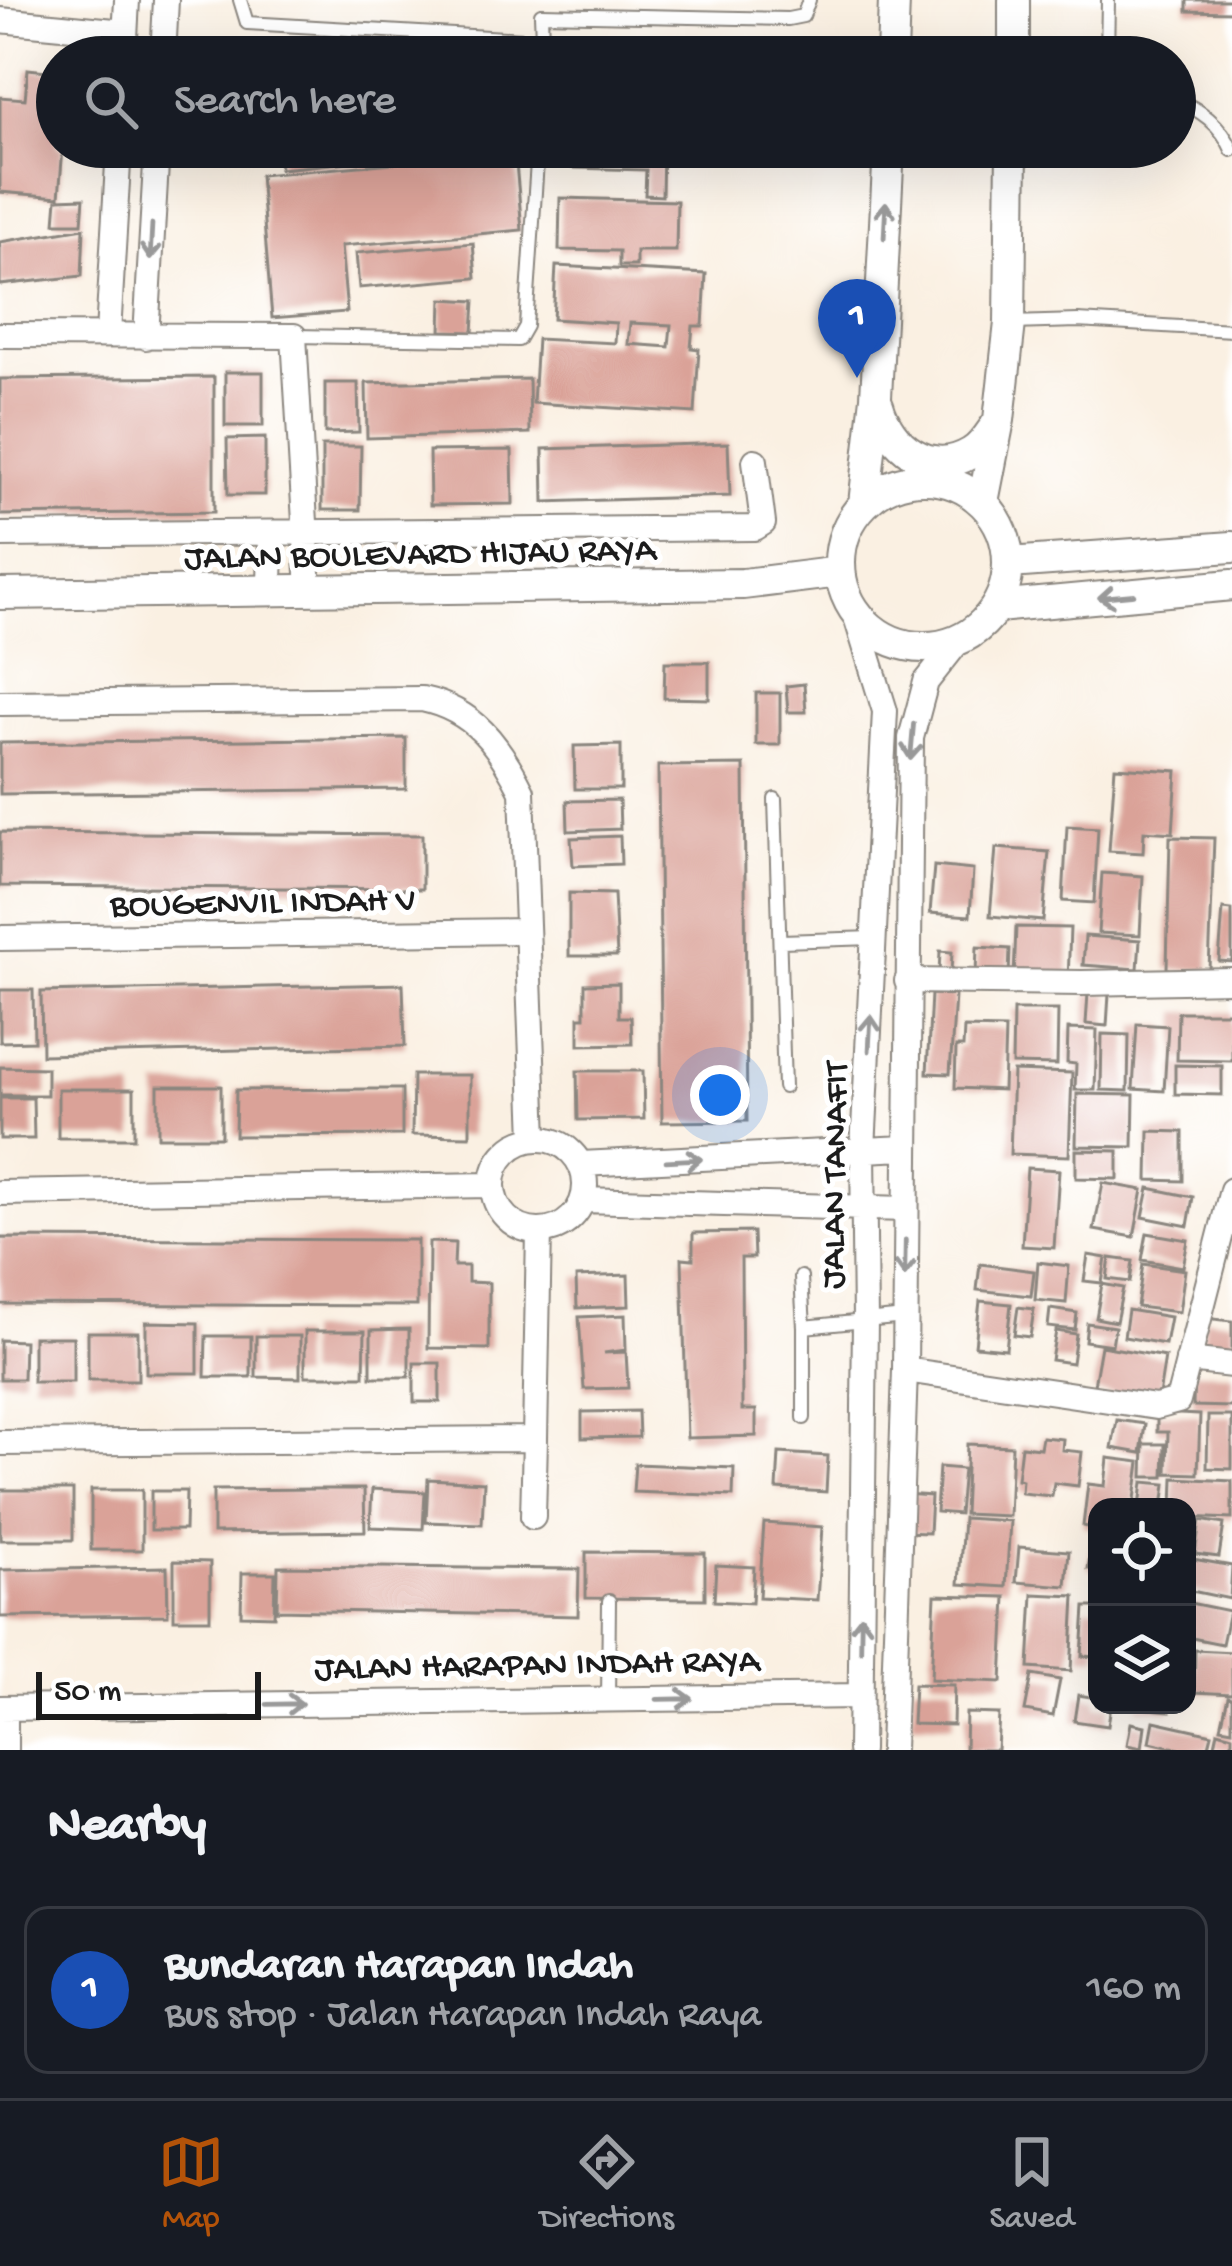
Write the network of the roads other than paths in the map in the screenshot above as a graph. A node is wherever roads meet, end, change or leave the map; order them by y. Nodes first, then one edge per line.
1 (127, 0) edge
2 (166, 0) edge
3 (240, 0) edge
4 (809, 0) edge
5 (894, 0) edge
6 (1014, 0) edge
7 (1108, 0) edge
8 (540, 7) edge
9 (0, 20) edge
10 (83, 36) edge
11 (125, 36) edge
12 (164, 36) edge
13 (473, 36) edge
14 (893, 36) edge
15 (1014, 36) edge
16 (1107, 36) edge
17 (1196, 108) edge
18 (1232, 150) edge
19 (117, 168) edge
20 (156, 168) edge
21 (537, 168) edge
22 (888, 168) edge
23 (1012, 168) edge
24 (1010, 323) junction
25 (1232, 330) edge
26 (0, 334) edge
27 (108, 334) junction
28 (294, 336) junction
29 (146, 338) junction
30 (876, 398) junction
31 (999, 420) junction
32 (755, 461) dead end
33 (983, 502) junction
34 (864, 504) junction
35 (271, 532) junction
36 (306, 532) junction
37 (0, 535) edge
38 (1232, 548) edge
39 (1009, 563) junction
40 (840, 572) junction
41 (1232, 585) edge
42 (270, 590) junction
43 (309, 590) junction
44 (0, 594) edge
45 (853, 607) junction
46 (997, 607) junction
47 (960, 639) junction
48 (0, 703) edge
49 (775, 799) dead end
50 (526, 931) junction
51 (0, 938) edge
52 (875, 938) junction
53 (781, 941) junction
54 (1232, 980) edge
55 (908, 981) junction
56 (784, 1087) dead end
57 (535, 1138) junction
58 (905, 1148) junction
59 (862, 1150) junction
60 (580, 1164) junction
61 (492, 1185) junction
62 (1232, 1190) edge
63 (0, 1192) edge
64 (583, 1200) junction
65 (865, 1209) junction
66 (906, 1209) junction
67 (539, 1231) junction
68 (801, 1277) dead end
69 (905, 1317) junction
70 (865, 1322) junction
71 (804, 1328) junction
72 (1188, 1360) junction
73 (1232, 1365) edge
74 (905, 1370) junction
75 (804, 1418) dead end
76 (536, 1439) junction
77 (0, 1443) edge
78 (863, 1487) junction
79 (900, 1488) junction
80 (533, 1516) dead end
81 (609, 1601) dead end
82 (860, 1696) junction
83 (608, 1700) junction
84 (3, 1708) edge
85 (5, 1750) edge
86 (860, 1750) edge
87 (892, 1750) edge

1 - 11 street
2 - 12 street
3 - 13 lane
4 - 8 lane
5 - 14 street
6 - 15 street
7 - 16 lane
9 - 10 street
17 - 18 lane
19 - 27 street
20 -> 29 street
21 - 28 lane
30 -> 22 street
23 - 24 street
24 - 25 lane
24 - 31 street
26 - 27 street
27 - 29 street
28 - 29 street
28 - 36 street
30 - 31 street
30 - 34 street
31 - 33 street
32 - 36 street
33 - 34 street
33 - 39 street
34 - 40 street
35 - 36 street
35 - 37 street
35 - 42 street
36 - 43 street
38 - 39 street
39 - 46 street
40 - 43 street, JALAN BOULEVARD HIJAU RAYA
40 - 45 street
41 -> 46 street
42 - 43 street, JALAN BOULEVARD HIJAU RAYA
42 - 44 street, JALAN BOULEVARD HIJAU RAYA
45 - 47 street
45 - 52 street, JALAN TANAFIT
46 - 47 street
47 -> 55 street, JALAN TANAFIT
48 - 50 street
49 - 53 lane
50 - 51 street, BOUGENVIL INDAH V
50 - 57 street
52 - 53 lane
59 -> 52 street, JALAN TANAFIT
53 - 56 lane
54 - 55 street
55 - 58 street, JALAN TANAFIT
57 - 60 street
57 - 61 street
58 - 59 street
58 - 66 street, JALAN TANAFIT
60 -> 59 street
59 - 65 street, JALAN TANAFIT
60 - 64 street
61 - 63 street
61 - 67 street
62 - 72 street
64 - 65 street
64 - 67 street
65 - 66 street
65 - 70 street, JALAN TANAFIT
66 -> 69 street, JALAN TANAFIT
67 - 76 street
68 - 71 lane
69 - 70 lane
69 - 74 street, JALAN TANAFIT
70 - 71 lane
70 - 78 street, JALAN TANAFIT
71 - 75 lane
72 - 73 street
72 - 74 street
74 - 79 street, JALAN TANAFIT
76 - 77 street
76 - 80 street
78 - 79 street
82 -> 78 street, JALAN TANAFIT
79 - 87 street, JALAN TANAFIT
81 - 83 lane
83 -> 82 street, JALAN HARAPAN INDAH RAYA
82 - 86 street, JALAN TANAFIT
84 -> 83 street, JALAN HARAPAN INDAH RAYA
84 - 85 street

